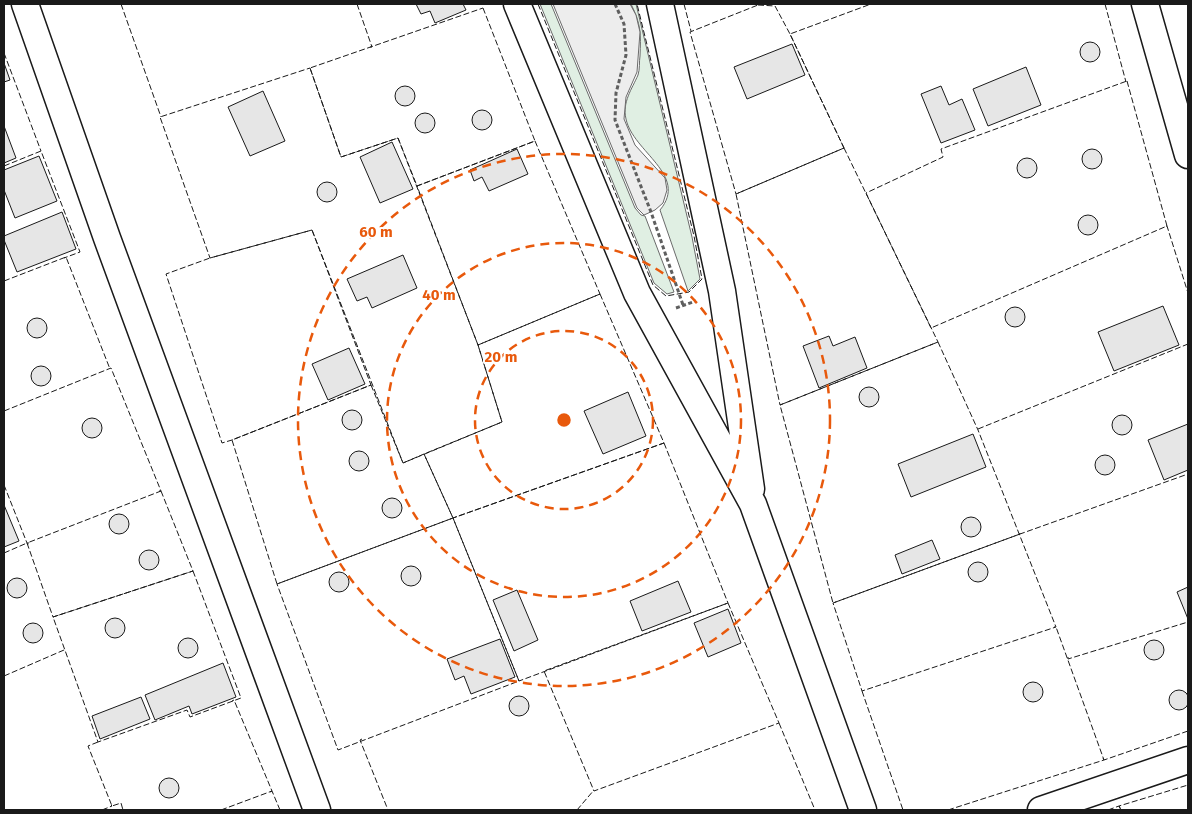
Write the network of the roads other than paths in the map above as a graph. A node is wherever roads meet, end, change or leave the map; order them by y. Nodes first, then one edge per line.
1 (25, 4) edge
2 (517, 4) edge
3 (660, 4) edge
4 (1145, 4) edge
5 (1188, 155) edge
6 (753, 504) junction
7 (1188, 760) edge
8 (317, 810) edge
9 (863, 810) edge
10 (1041, 810) edge

1 - 8 street
2 - 6 street
3 - 6 street
4 - 5 street
6 - 9 street
7 - 10 street

